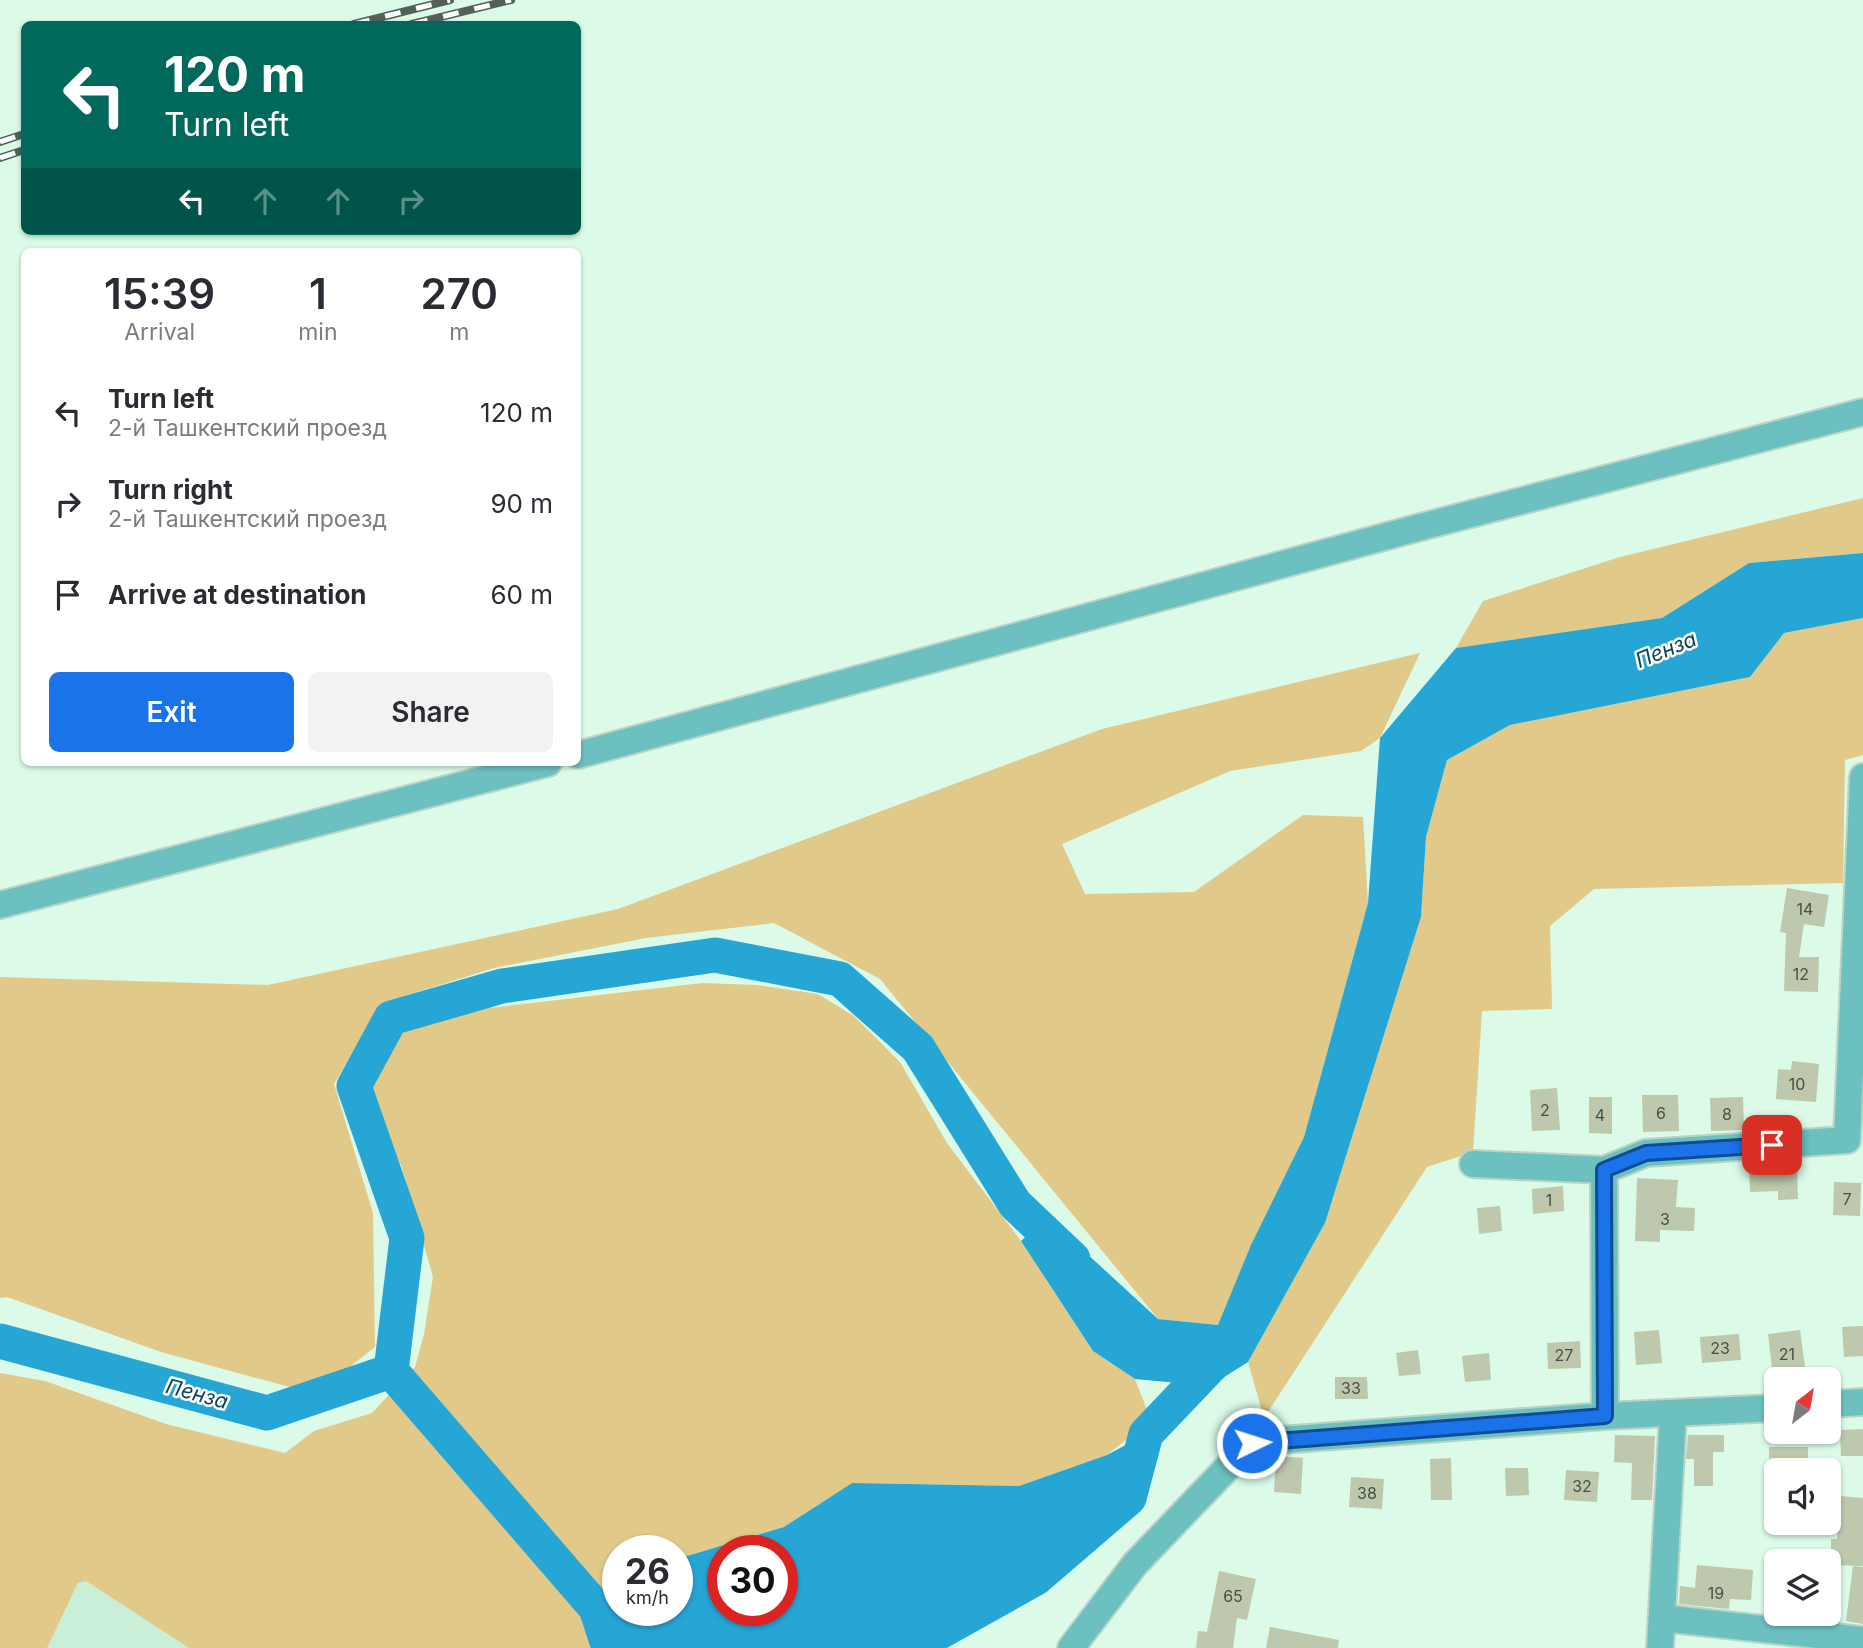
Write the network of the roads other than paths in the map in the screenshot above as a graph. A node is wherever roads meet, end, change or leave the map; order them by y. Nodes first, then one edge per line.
1 (1863, 412) edge
2 (581, 754) edge
3 (536, 766) edge
4 (1862, 777) edge
5 (0, 905) edge
6 (1474, 1164) dead end
7 (1604, 1170) junction
8 (1863, 1402) edge
9 (1841, 1403) edge
10 (1764, 1409) edge
11 (1673, 1415) junction
12 (1605, 1416) junction
13 (1662, 1618) junction
14 (1863, 1640) edge
15 (1071, 1648) edge
16 (1660, 1648) edge

1 - 2 street
3 - 5 street
4 - 7 street
6 - 7 street
7 - 12 street
8 - 9 street
10 - 11 street
11 - 12 street
11 - 13 street
12 - 15 street
13 - 14 street
13 - 16 street

